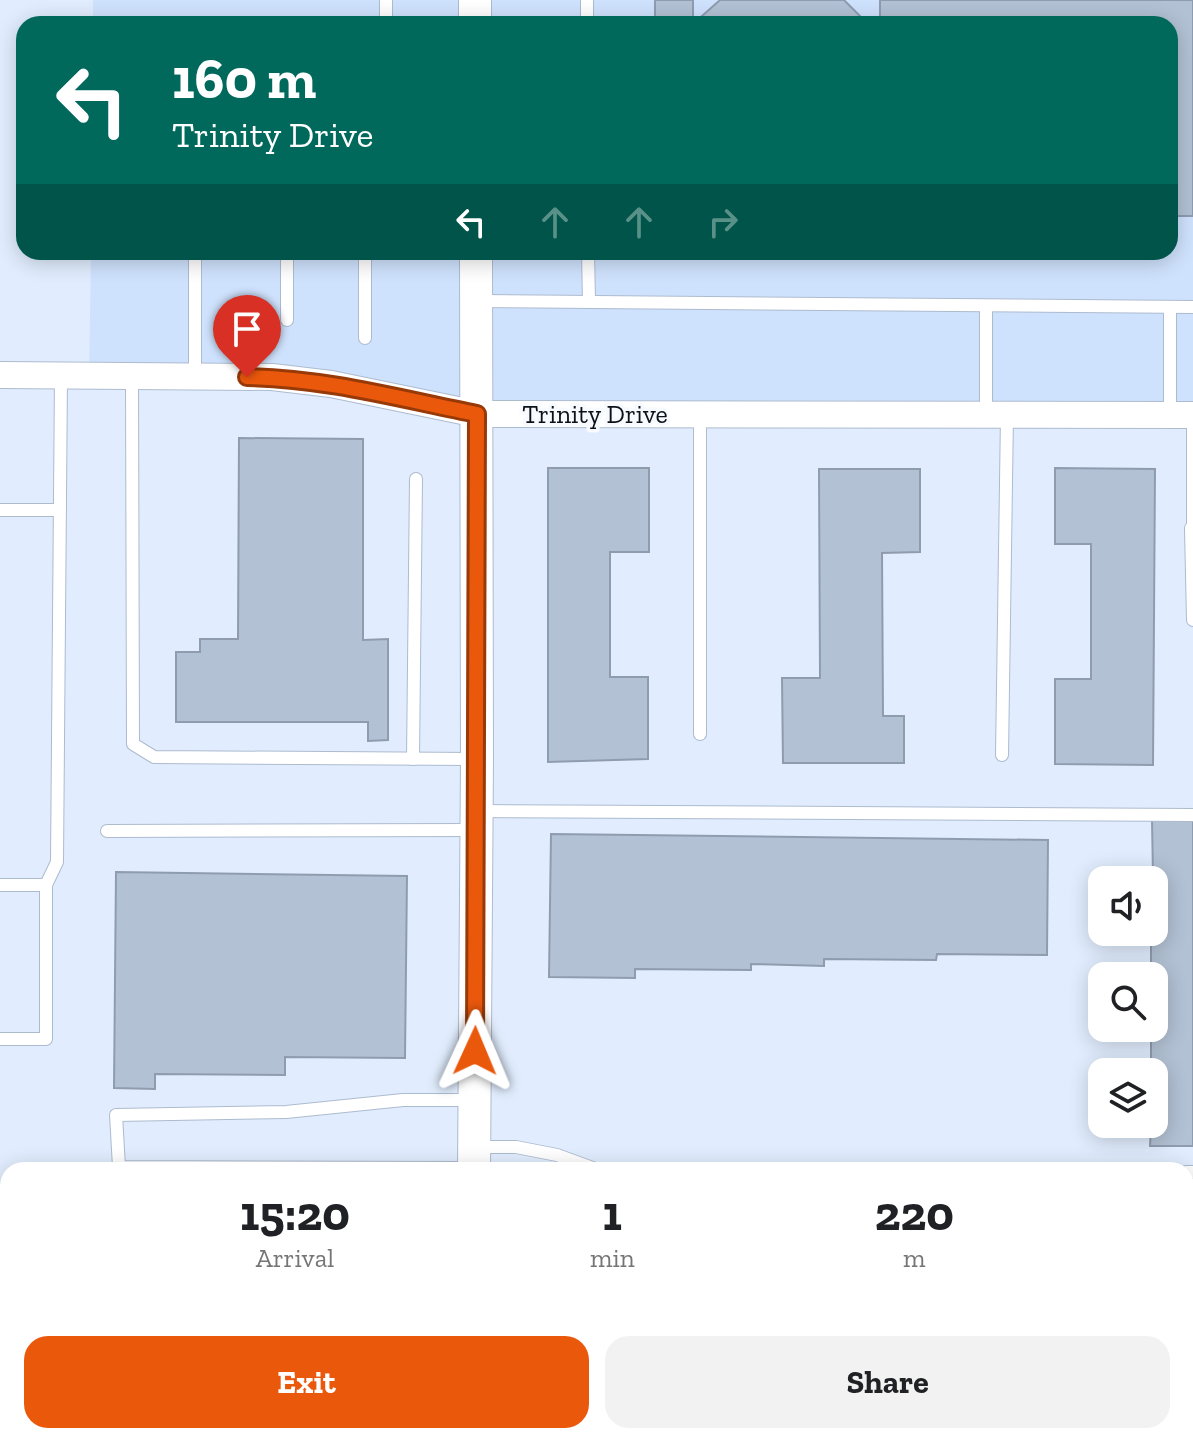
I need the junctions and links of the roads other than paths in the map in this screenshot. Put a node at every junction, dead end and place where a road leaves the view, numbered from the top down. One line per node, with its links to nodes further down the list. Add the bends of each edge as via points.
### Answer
1 (195, 260): 16 (lane)
2 (287, 260): 11 (lane)
3 (365, 260): 12 (lane)
4 (476, 260): 6 (street)
5 (588, 260): 7 (lane)
6 (476, 301): 7 (lane); 17 (street)
7 (589, 301): 8 (lane)
8 (986, 306): 10 (lane); 19 (lane)
9 (1193, 307): 10 (lane)
10 (1170, 308): 20 (lane)
11 (287, 320)
12 (365, 338)
13 (0, 375): 14 (street, Trinity Drive)
14 (61, 376): 15 (street, Trinity Drive); 23 (lane)
15 (132, 377): 16 (street, Trinity Drive); 28 (lane, via 133,744 154,757)
16 (195, 377): 17 (street, Trinity Drive, via 331,384)
17 (477, 414): 18 (street, Trinity Drive); 29 (street)
18 (700, 414): 19 (street, Trinity Drive); 26 (lane)
19 (996, 415): 20 (street, Trinity Drive); 27 (lane)
20 (1185, 417): 24 (lane)
21 (416, 479): 28 (lane)
22 (0, 510): 23 (lane)
23 (60, 510): 34 (lane, via 57,862)
24 (1192, 528): 25 (lane)
25 (1193, 620)
26 (700, 734)
27 (1002, 755)
28 (413, 759): 29 (lane)
29 (477, 759): 31 (street)
30 (1193, 815): 31 (lane)
31 (477, 821): 32 (lane); 36 (street)
32 (107, 831)
33 (0, 885): 34 (lane)
34 (46, 885): 35 (lane, via 46,1039)
35 (0, 1039)
36 (474, 1100): 37 (lane, via 403,1100 286,1112 116,1115); 38 (street)
37 (119, 1162)
38 (474, 1162): 39 (lane, via 516,1147)
39 (576, 1162)

